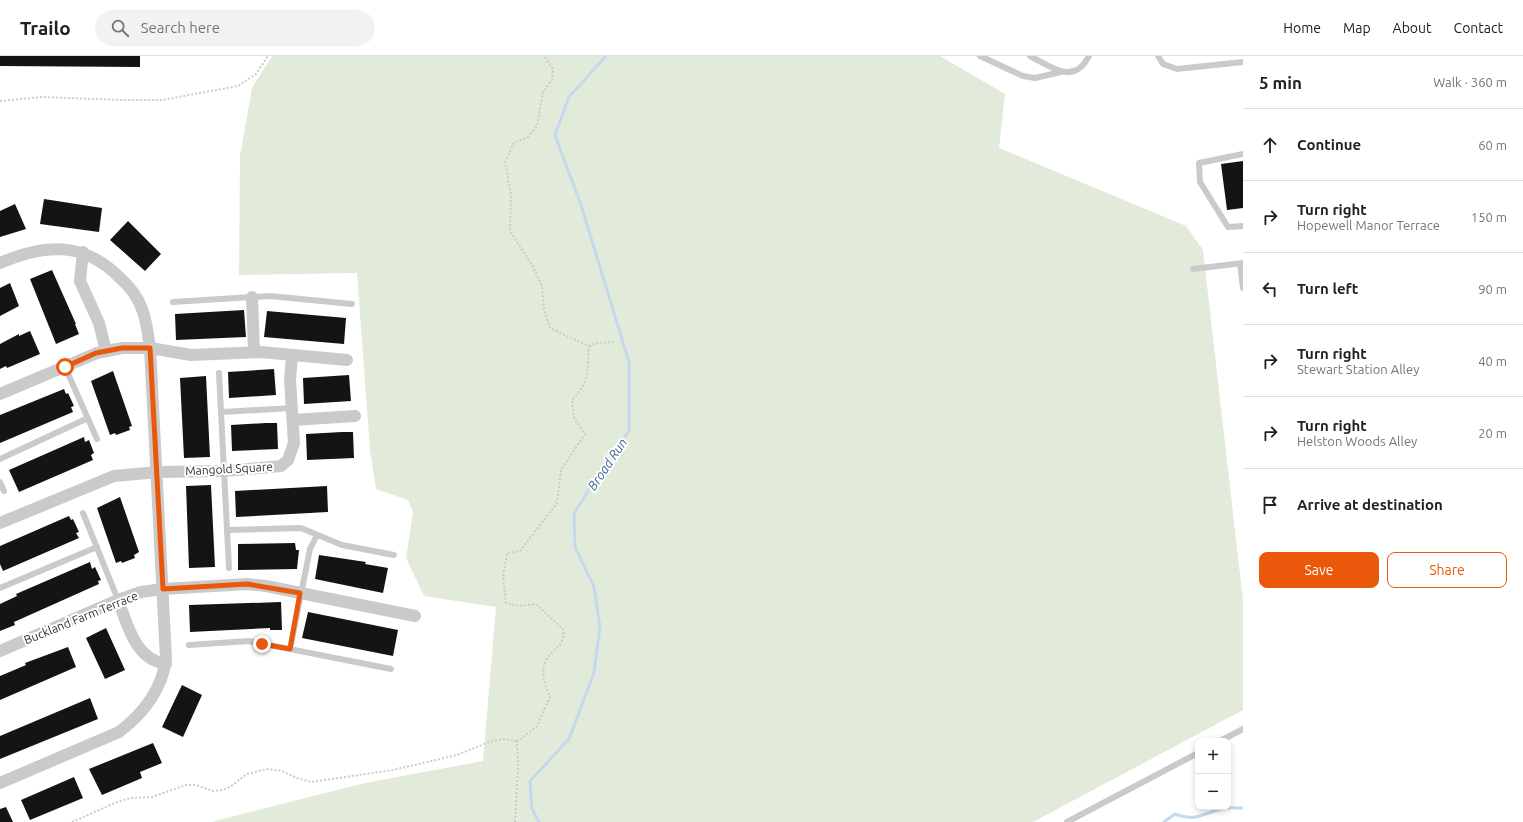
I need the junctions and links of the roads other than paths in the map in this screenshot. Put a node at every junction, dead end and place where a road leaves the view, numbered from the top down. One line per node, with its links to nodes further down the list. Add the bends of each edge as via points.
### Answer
1 (980, 56): 6 (lane, via 1023,76 1035,78)
2 (1030, 56): 6 (lane)
3 (1089, 56): 6 (lane, via 1077,70)
4 (1158, 56): 5 (lane, via 1164,64 1177,69)
5 (1243, 62)
6 (1061, 72)
7 (1243, 154): 8 (lane, via 1199,163 1200,182 1228,227)
8 (1243, 226)
9 (83, 252): 10 (street, via 53,248 22,254); 17 (street, via 108,266 127,285 142,308); 18 (street, via 80,281 99,323)
10 (0, 263)
11 (1241, 264): 12 (lane); 13 (lane)
12 (1193, 269)
13 (1243, 288)
14 (252, 297): 15 (lane); 16 (lane, via 270,296); 19 (street)
15 (173, 302)
16 (352, 304)
17 (150, 348): 18 (street); 19 (street, via 191,355); 32 (street)
18 (106, 351): 22 (street)
19 (254, 352): 20 (street)
20 (292, 355): 21 (street); 26 (street, Mangold Square)
21 (347, 360)
22 (65, 367): 24 (street); 28 (lane)
23 (219, 373): 25 (lane)
24 (0, 394)
25 (222, 412): 26 (lane); 31 (lane)
26 (292, 414): 27 (street); 31 (street, Mangold Square, via 294,443 292,453 282,466)
27 (355, 416)
28 (88, 418): 29 (lane); 30 (lane)
29 (97, 439)
30 (0, 459)
31 (225, 471): 32 (street, Mangold Square); 37 (lane)
32 (158, 472): 36 (street, Mangold Square, via 114,476); 43 (street)
33 (0, 482): 34 (lane)
34 (4, 491)
35 (83, 513): 39 (lane)
36 (0, 523)
37 (228, 530): 38 (lane, via 300,528); 41 (lane)
38 (317, 535): 40 (lane, via 342,545); 44 (lane, via 310,549)
39 (97, 547): 42 (lane); 45 (lane)
40 (394, 555)
41 (229, 568)
42 (0, 588)
43 (163, 589): 44 (street, Buckland Farm Terrace, via 247,584); 45 (street, Buckland Farm Terrace, via 141,592); 50 (street)
44 (300, 593): 46 (street, Buckland Farm Terrace); 48 (lane)
45 (118, 600): 49 (street, Buckland Farm Terrace); 50 (street, via 139,649 150,659)
46 (415, 616)
47 (189, 645): 48 (lane, via 249,640)
48 (290, 649): 51 (lane)
49 (0, 651)
50 (166, 664): 55 (street, via 149,704 119,732)
51 (391, 669)
52 (1243, 729): 53 (lane)
53 (1226, 738)
54 (1195, 755): 56 (lane)
55 (0, 783)
56 (1067, 822)

